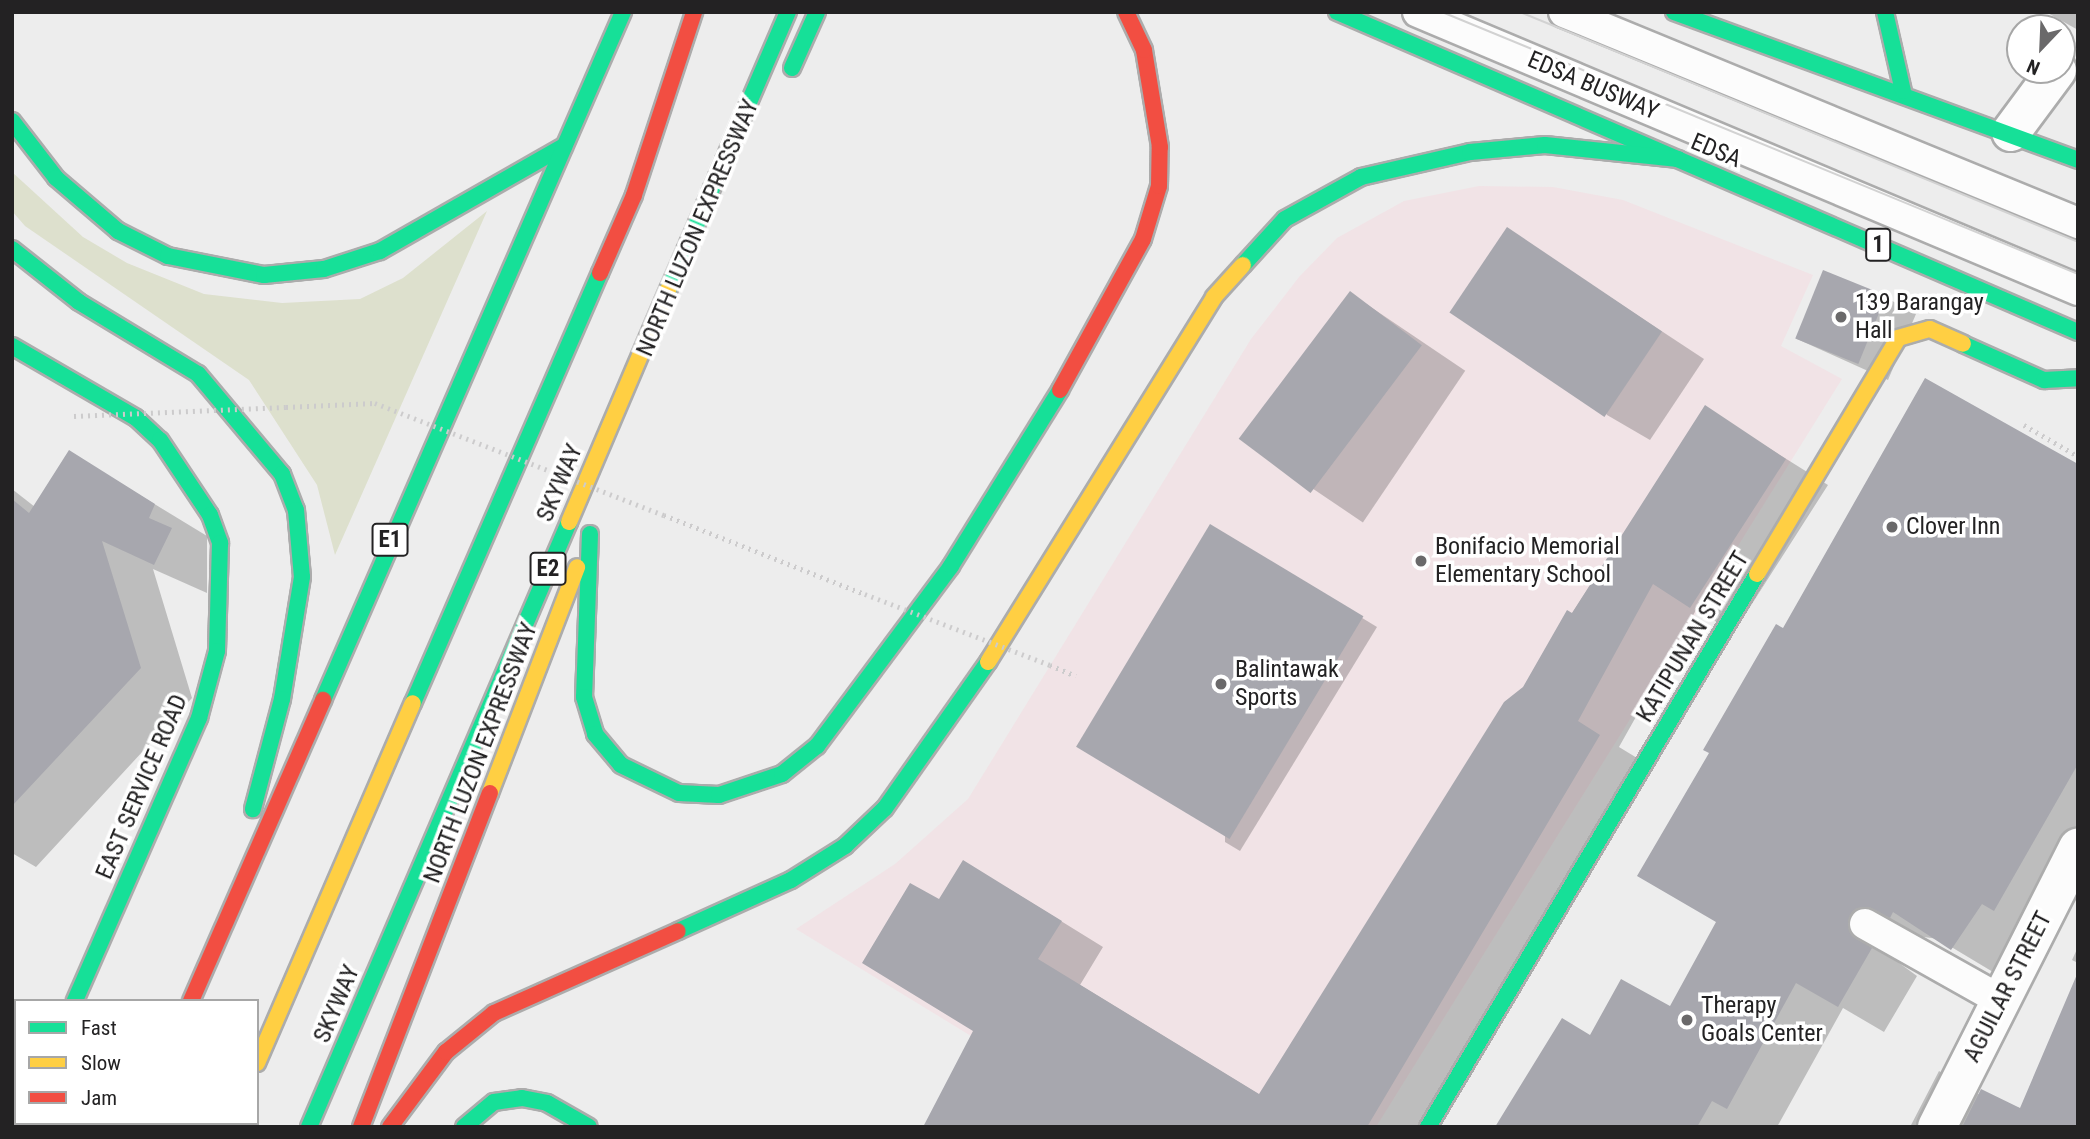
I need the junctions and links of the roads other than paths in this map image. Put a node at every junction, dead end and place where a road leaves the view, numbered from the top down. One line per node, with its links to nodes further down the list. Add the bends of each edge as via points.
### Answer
1 (623, 12): 16 (main road, E1)
2 (693, 12): 19 (main road); 32 (main road, via 634,195)
3 (788, 12): 33 (main road, SKYWAY / E2)
4 (817, 12): 12 (main road, NORTH LUZON EXPRESSWAY)
5 (1126, 12): 34 (main road, NORTH LUZON EXPRESSWAY, via 1144,50 1160,147 1159,187 1143,239 1043,421 951,566 817,746 782,774 719,795 679,793 621,765 596,734 584,697 592,528)
6 (1337, 12): 17 (main road, EDSA / 1)
7 (1418, 12): 22 (lane, EDSA BUSWAY)
8 (1564, 12): 20 (lane)
9 (1674, 12): 13 (main road)
10 (1885, 12): 13 (main road)
11 (2047, 84): 15 (street)
12 (783, 89)
13 (1903, 91): 15 (main road)
14 (12, 121): 16 (main road, via 56,178 118,231 180,259 264,275 324,269 380,251)
15 (2011, 132): 18 (main road)
16 (564, 146): 28 (main road, E1)
17 (1678, 159): 23 (main road, EDSA / 1); 35 (main road, via 1545,145 1470,152 1361,177 1285,219 1214,297 974,687 885,808 845,846 791,880 494,1013 446,1052)
18 (2078, 160)
19 (619, 178)
20 (2078, 223)
21 (12, 249): 28 (main road, via 79,302 198,374 251,431 282,474 296,510 302,577 282,699)
22 (2078, 290)
23 (2078, 332)
24 (12, 346): 29 (main road, EAST SERVICE ROAD, via 136,418 160,440 210,515 220,543 217,650 199,718)
25 (2078, 378): 38 (main road, KATIPUNAN STREET, via 2044,380 1930,329 1912,328 1898,338)
26 (2078, 848): 31 (street, AGUILAR STREET)
27 (1865, 924): 31 (lane)
28 (220, 936): 30 (main road, E1)
29 (76, 999)
30 (192, 999)
31 (2002, 1001): 39 (street, AGUILAR STREET)
32 (259, 1058)
33 (309, 1127)
34 (361, 1127)
35 (390, 1127)
36 (464, 1127): 37 (main road, via 494,1102 522,1098 547,1102)
37 (589, 1127)
38 (1428, 1127)
39 (1937, 1127)

